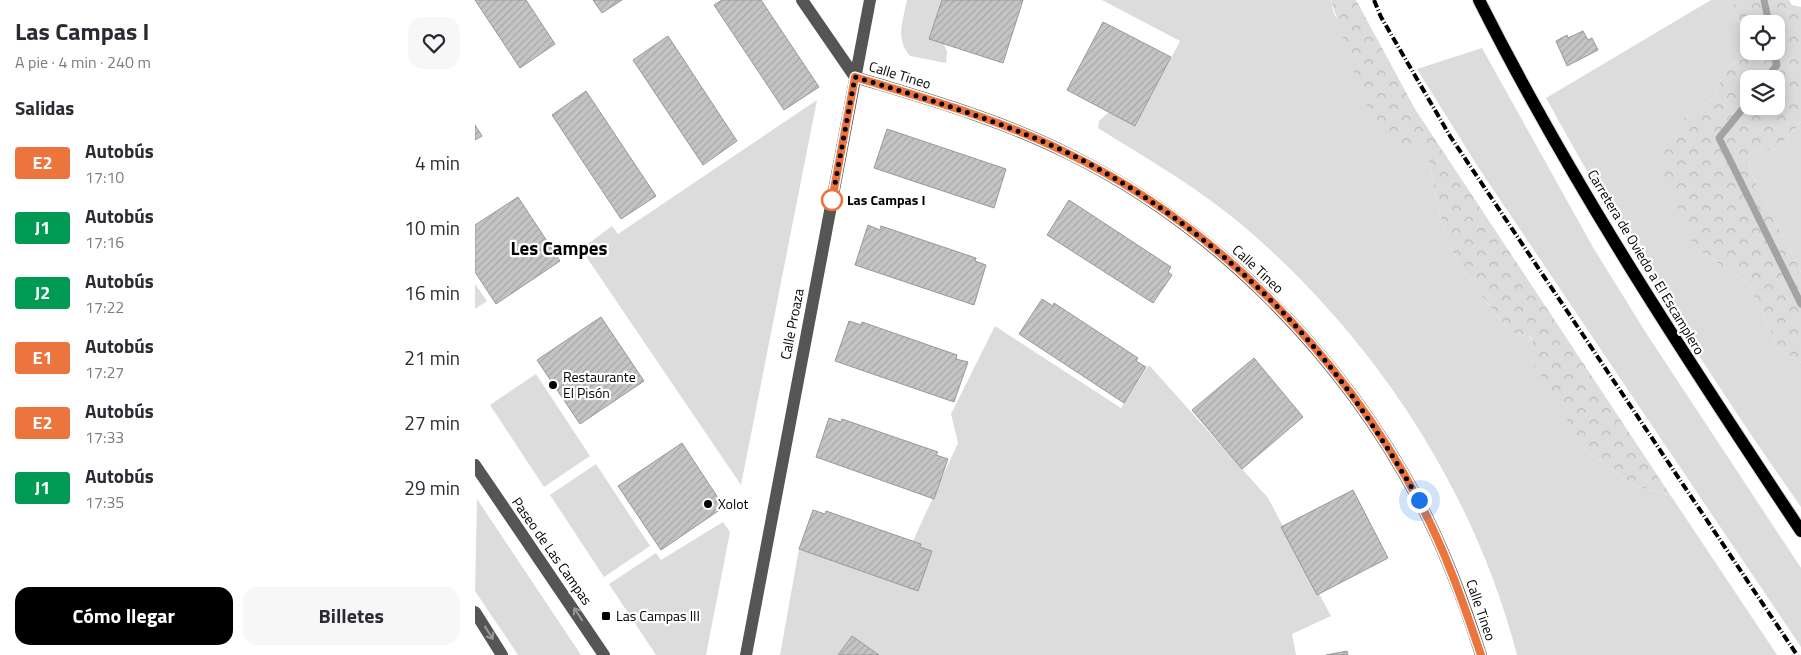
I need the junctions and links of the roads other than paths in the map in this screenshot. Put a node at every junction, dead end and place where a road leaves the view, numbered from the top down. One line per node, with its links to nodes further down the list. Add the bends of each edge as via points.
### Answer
1 (802, 0): 4 (street)
2 (870, 0): 4 (street, Calle Proaza)
3 (1479, 0): 6 (main road, Carretera de Oviedo a El Escamplero, via 1612,240)
4 (855, 77): 10 (street, Calle Proaza); 11 (street, Calle Tineo, via 995,121 1067,153 1150,201 1262,292 1319,353 1370,421 1419,500 1457,585)
5 (475, 465): 9 (street, Paseo de Las Campas, one-way to 5)
6 (1801, 531)
7 (475, 612): 8 (street, one-way to 8)
8 (502, 655)
9 (604, 655)
10 (746, 655)
11 (1481, 655)

